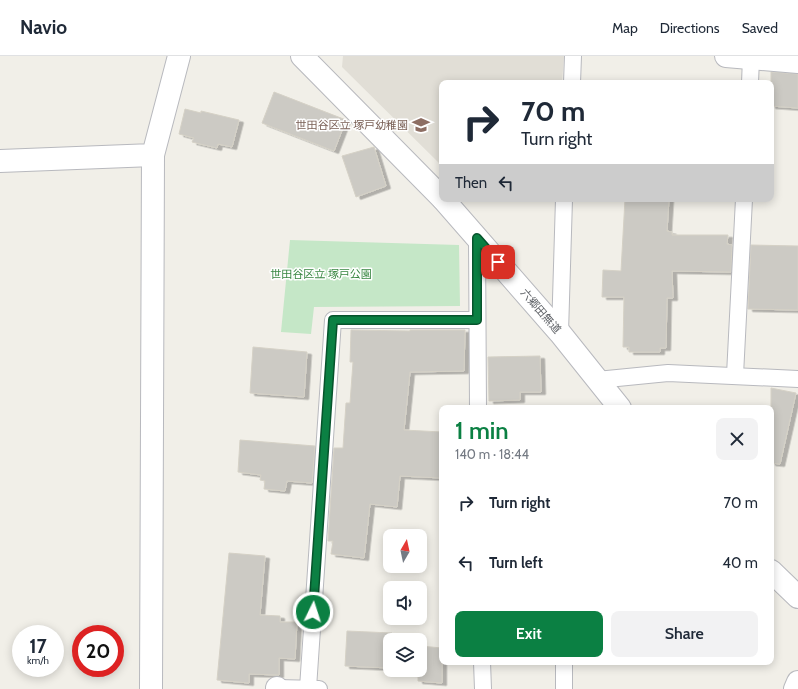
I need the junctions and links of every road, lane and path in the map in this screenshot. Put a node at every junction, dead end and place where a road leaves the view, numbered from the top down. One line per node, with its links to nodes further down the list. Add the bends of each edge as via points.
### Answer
1 (179, 56): 9 (street)
2 (302, 56): 11 (street, 六郷田無道)
3 (573, 56): 7 (lane)
4 (726, 56): 5 (street)
5 (751, 58): 6 (street); 8 (lane)
6 (798, 62)
7 (572, 80)
8 (750, 80)
9 (154, 155): 10 (street); 29 (street)
10 (0, 161)
11 (439, 196)
12 (445, 202): 15 (street, 六郷田無道)
13 (564, 202): 17 (lane)
14 (744, 202): 18 (lane)
15 (477, 238): 16 (lane); 17 (street, 六郷田無道)
16 (477, 320): 21 (lane); 30 (lane, via 333,320)
17 (560, 333): 20 (street, 六郷田無道)
18 (735, 375): 19 (lane); 20 (lane, via 668,373)
19 (798, 379)
20 (596, 380): 22 (street, 六郷田無道)
21 (478, 405)
22 (617, 405)
23 (774, 574): 24 (street)
24 (798, 597)
25 (482, 665): 31 (lane)
26 (564, 665): 32 (lane)
27 (798, 682): 33 (street)
28 (277, 688): 30 (lane)
29 (151, 689)
30 (314, 689)
31 (483, 689)
32 (564, 689)
33 (795, 689)

